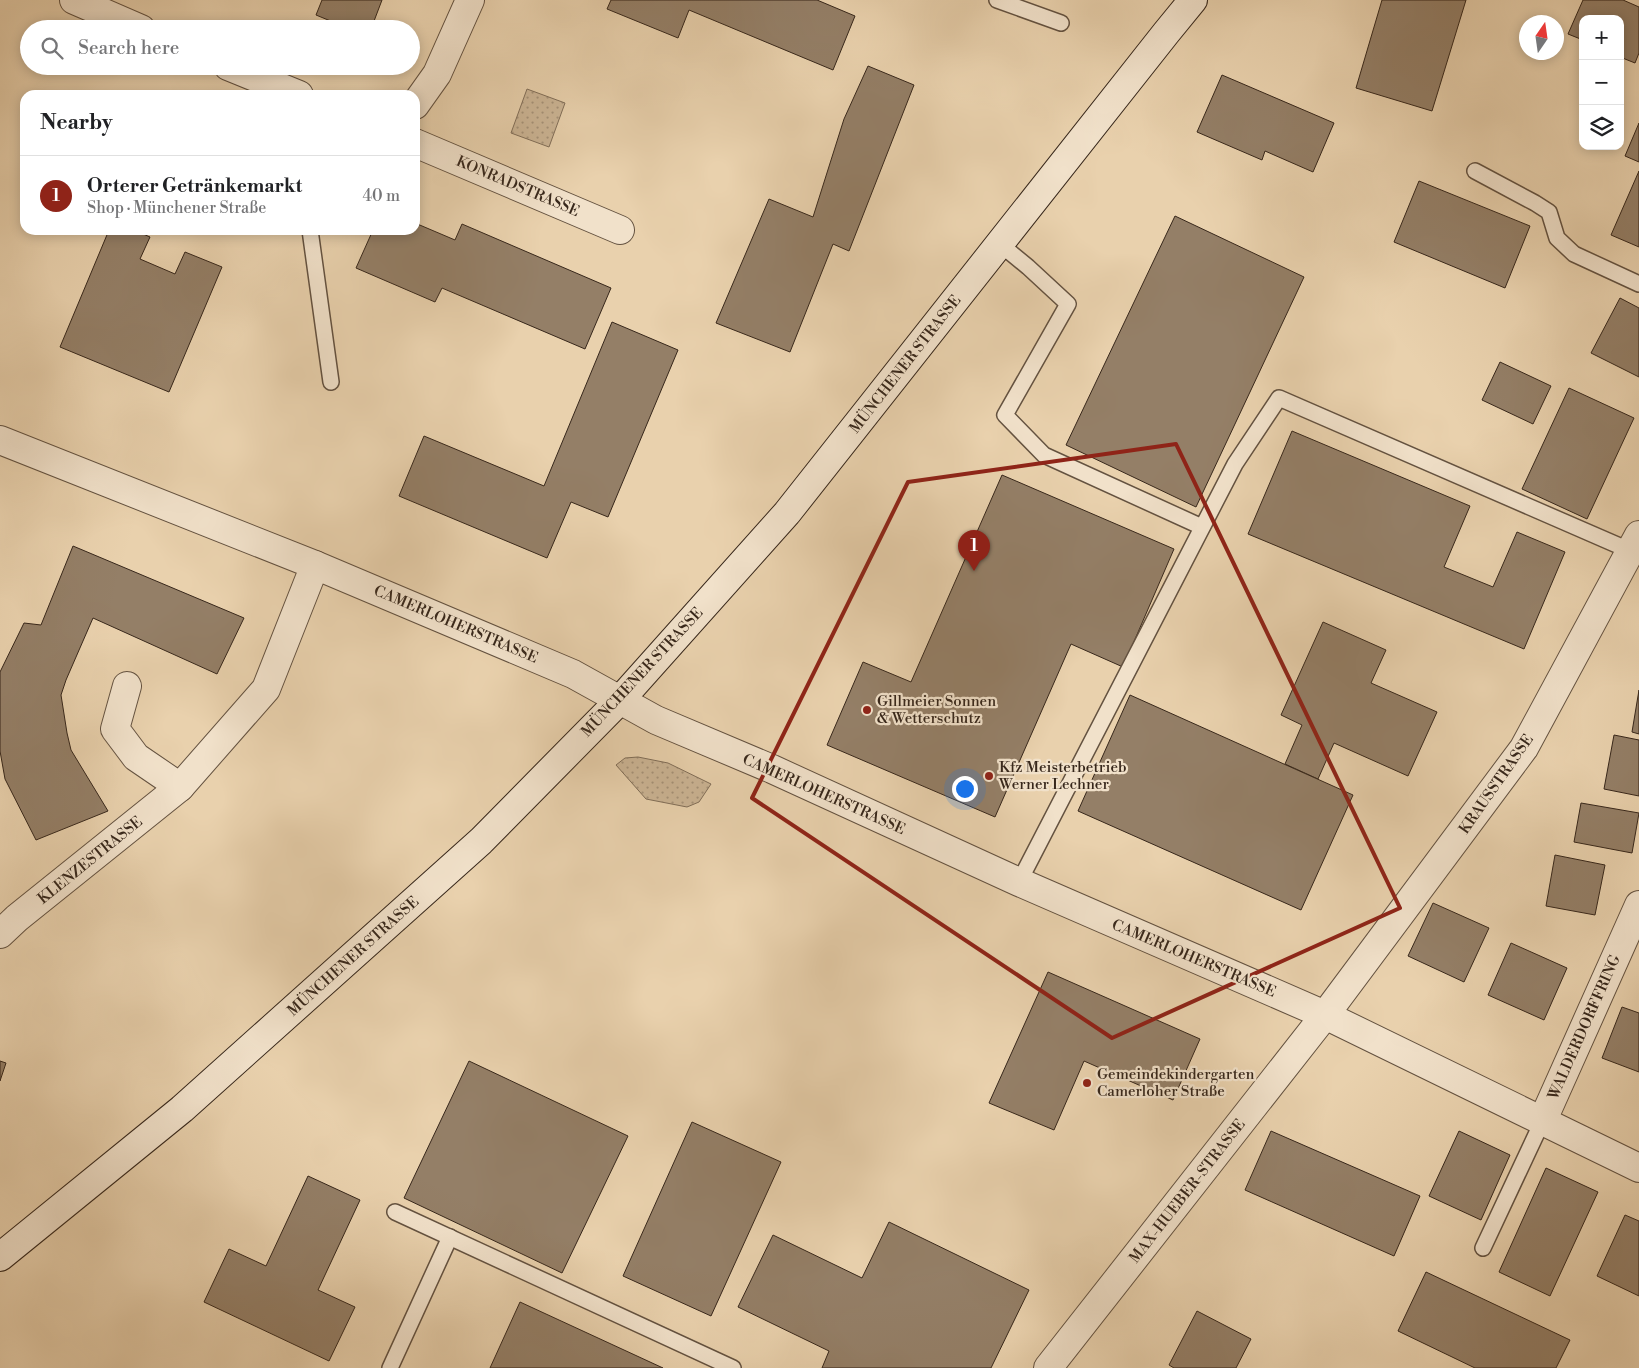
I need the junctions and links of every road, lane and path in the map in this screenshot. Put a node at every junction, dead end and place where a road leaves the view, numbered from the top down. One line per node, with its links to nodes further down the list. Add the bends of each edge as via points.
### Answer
1 (74, 0): 5 (street)
2 (470, 0): 9 (street, via 437,74)
3 (997, 0): 6 (lane)
4 (1193, 0): 14 (street, MÜNCHENER STRASSE)
5 (120, 20)
6 (1062, 23)
7 (249, 75): 8 (street)
8 (285, 90)
9 (420, 97)
10 (420, 145): 12 (street, KONRADSTRASSE)
11 (1476, 171): 15 (lane, via 1550,212 1557,238 1574,254)
12 (620, 230)
13 (311, 235): 16 (lane)
14 (1000, 244): 18 (lane, via 1068,304 1004,415 1044,455); 22 (street, MÜNCHENER STRASSE, via 788,513)
15 (1639, 284)
16 (331, 382)
17 (0, 440): 20 (street, CAMERLOHERSTRASSE)
18 (1202, 527): 19 (lane, via 1235,464 1279,398); 24 (lane)
19 (1635, 543): 27 (street, KRAUSSTRASSE, via 1524,748)
20 (315, 565): 22 (street, CAMERLOHERSTRASSE, via 573,674); 23 (street, KLENZESTRASSE, via 266,689)
21 (126, 686): 23 (street, via 115,729 136,757)
22 (620, 700): 24 (street, CAMERLOHERSTRASSE, via 656,720); 33 (street, MÜNCHENER STRASSE, via 481,841 416,900 182,1110)
23 (180, 787): 26 (street, KLENZESTRASSE)
24 (1020, 882): 27 (street, CAMERLOHERSTRASSE)
25 (1639, 905): 28 (street, WALDERDORFFRING)
26 (0, 934)
27 (1325, 1015): 28 (street, CAMERLOHERSTRASSE); 36 (street, MAX-HUEBER-STRASSE)
28 (1542, 1122): 29 (street, CAMERLOHERSTRASSE); 32 (lane)
29 (1639, 1168)
30 (395, 1212): 31 (lane)
31 (450, 1238): 34 (lane); 35 (lane)
32 (1483, 1248)
33 (0, 1257)
34 (390, 1368)
35 (733, 1368)
36 (1048, 1368)

